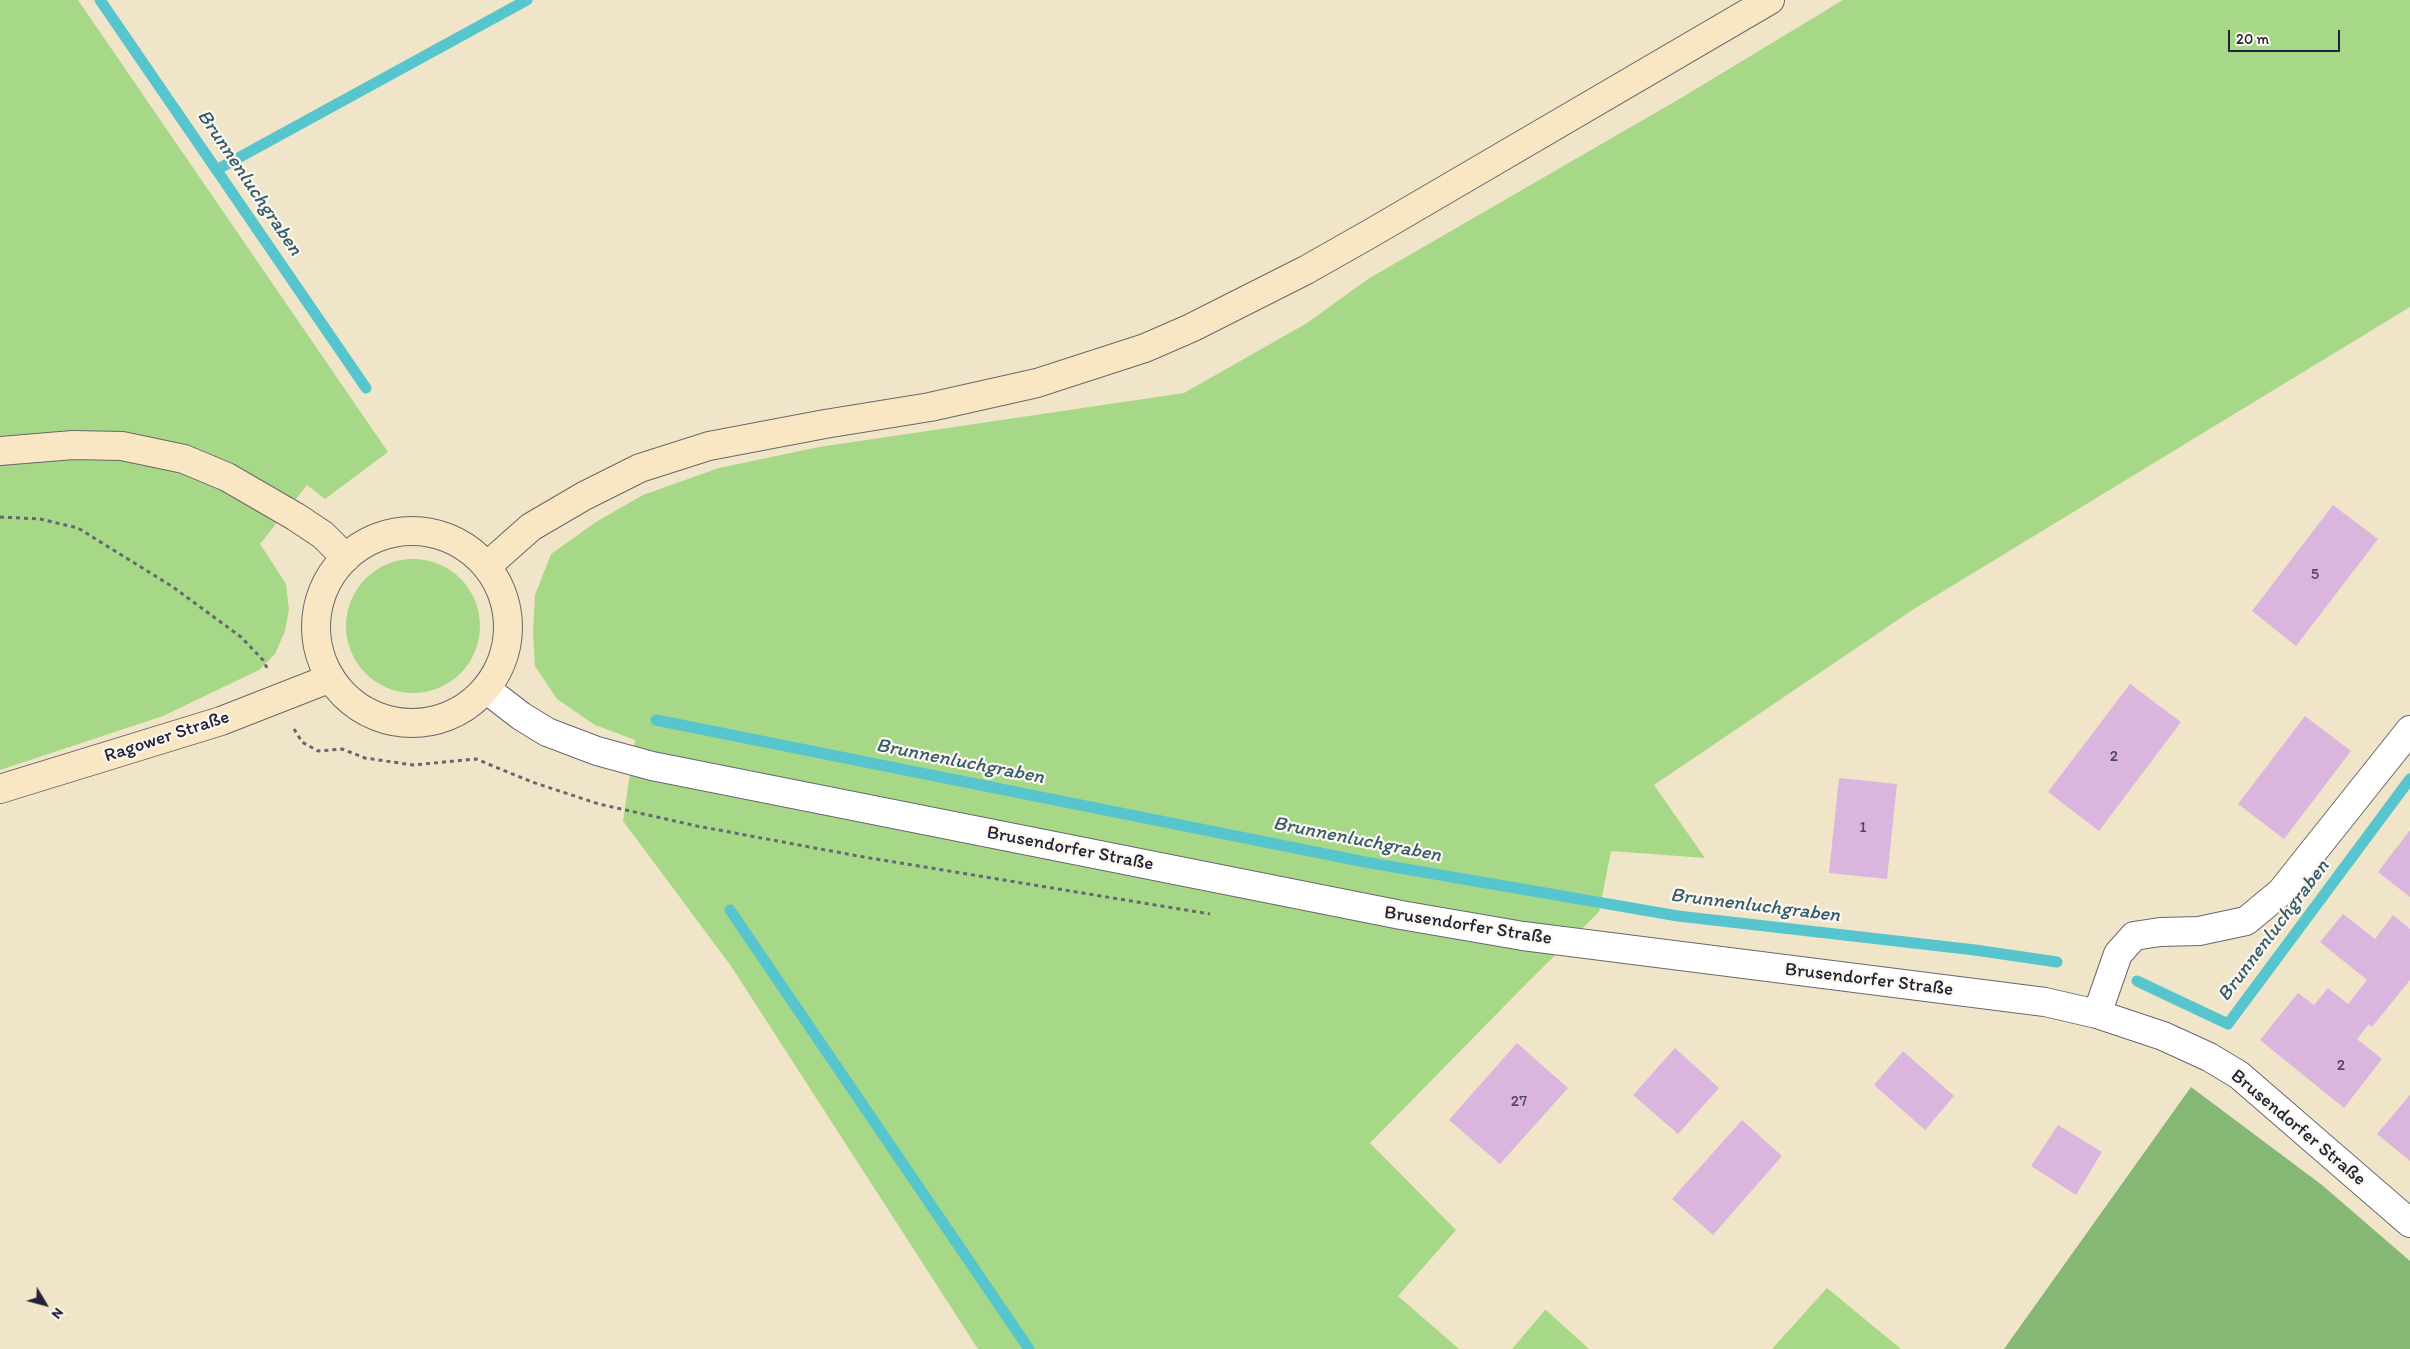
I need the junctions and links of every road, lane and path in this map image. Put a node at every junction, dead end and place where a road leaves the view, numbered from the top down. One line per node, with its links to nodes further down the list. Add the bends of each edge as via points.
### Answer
1 (1770, 0): 5 (main road, via 1306,270 1191,328 1145,348 1037,383 930,408 708,446 640,468 531,527)
2 (0, 451): 4 (main road, via 73,445 122,446 184,459 227,477 296,517 323,535)
3 (0, 517): 8 (path, via 40,519 78,528 118,551 241,637 262,660)
4 (346, 558): 5 (main road, via 380,537 418,531 438,534 456,542 473,552); 6 (main road, via 332,574 322,594 317,615 321,658)
5 (486, 566): 7 (main road, via 505,599 508,637 504,656)
6 (331, 678): 7 (main road, via 358,707 376,716 402,722 435,721 454,714); 8 (main road, Ragower Straße)
7 (486, 689): 12 (street, Brusendorfer Straße, via 547,732 652,766 1401,916 1495,932 2045,1002)
8 (281, 696): 10 (main road, Ragower Straße, via 221,721); 11 (path, via 302,742 318,751 342,749 366,758 413,765 476,759 599,804 697,826 858,856)
9 (2410, 730): 12 (street, via 2281,892 2246,921 2199,931 2134,936 2118,954)
10 (0, 789)
11 (1219, 915)
12 (2097, 1014): 13 (street, Brusendorfer Straße, via 2163,1036 2239,1075)
13 (2410, 1223)

